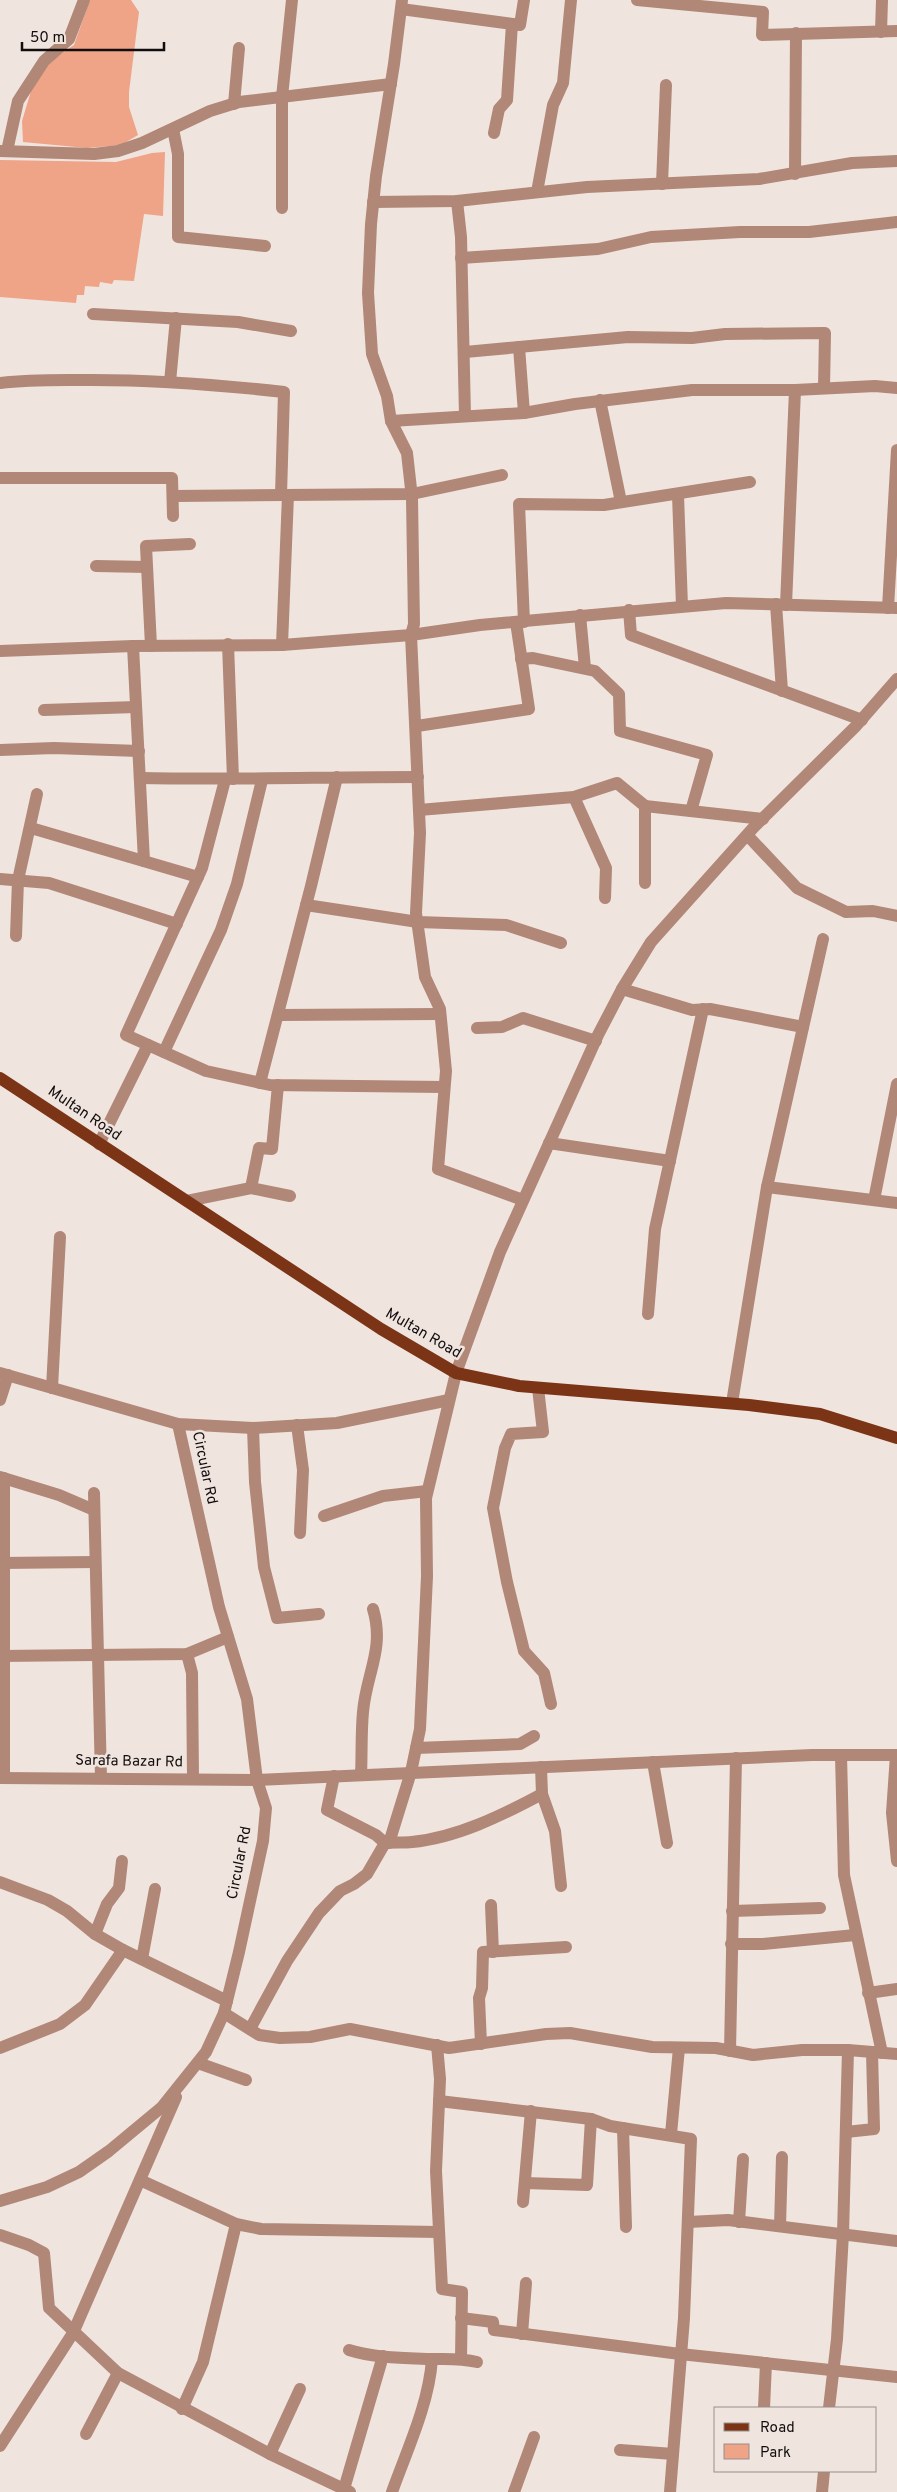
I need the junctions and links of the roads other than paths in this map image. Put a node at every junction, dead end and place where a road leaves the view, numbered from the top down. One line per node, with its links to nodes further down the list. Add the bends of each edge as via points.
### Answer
1 (84, 0): 19 (street, via 69,39 44,60 18,101)
2 (292, 0): 15 (street)
3 (524, 0): 8 (street, via 520,25)
4 (571, 0): 23 (street, via 563,83 553,105)
5 (637, 0): 11 (street, via 763,12 762,36)
6 (882, 0): 10 (street)
7 (401, 4): 8 (street); 13 (street)
8 (512, 24): 18 (street, via 507,100 499,109)
9 (897, 31): 10 (street)
10 (881, 32): 11 (street)
11 (796, 33): 21 (street)
12 (239, 48): 16 (street)
13 (391, 84): 15 (street); 25 (street)
14 (666, 85): 22 (street)
15 (282, 97): 16 (street); 26 (street)
16 (234, 104): 17 (street, via 210,111)
17 (173, 129): 19 (street, via 142,143 102,153); 28 (street, via 178,154 178,237)
18 (494, 132)
19 (4, 151)
20 (897, 161): 21 (street, via 852,163)
21 (795, 174): 22 (street, via 759,180)
22 (662, 184): 23 (street)
23 (537, 192): 24 (street)
24 (457, 201): 25 (street); 29 (street)
25 (373, 202): 43 (street, via 368,293 372,354 387,396)
26 (282, 208)
27 (897, 222): 29 (street, via 809,232 651,237 598,249)
28 (265, 246)
29 (461, 258): 34 (street)
30 (93, 314): 31 (street)
31 (176, 318): 32 (street, via 238,322); 35 (street)
32 (290, 331)
33 (519, 347): 34 (street); 37 (street, via 628,337 824,333); 41 (street)
34 (465, 352): 42 (street)
35 (170, 382): 36 (street, via 28,380); 49 (street, via 284,392)
36 (0, 384)
37 (824, 388): 38 (street); 39 (street)
38 (897, 388)
39 (795, 390): 40 (street, via 692,390); 57 (street)
40 (600, 400): 41 (street); 52 (street)
41 (524, 412): 42 (street)
42 (465, 416): 43 (street)
43 (391, 421): 48 (street, via 407,453)
44 (897, 450): 59 (street)
45 (502, 475): 48 (street)
46 (0, 478): 51 (street, via 172,478)
47 (750, 482): 50 (street)
48 (412, 494): 49 (street); 63 (street, via 414,624)
49 (284, 495): 51 (street); 65 (street)
50 (678, 495): 52 (street); 58 (street)
51 (172, 496): 53 (street)
52 (621, 502): 62 (street, via 519,504)
53 (173, 516)
54 (190, 544): 56 (street, via 146,546)
55 (96, 566): 56 (street)
56 (147, 567): 67 (street)
57 (781, 605): 58 (street, via 726,603); 59 (street); 72 (street)
58 (682, 606): 60 (street)
59 (892, 608)
60 (629, 610): 61 (street); 72 (street, via 631,634)
61 (580, 615): 62 (street); 70 (street)
62 (520, 622): 63 (street); 69 (street)
63 (411, 634): 65 (street); 76 (street)
64 (228, 644): 65 (street); 67 (street); 82 (street)
65 (282, 645)
66 (133, 646): 67 (street); 68 (street); 73 (street)
67 (151, 646)
68 (0, 651)
69 (521, 659): 70 (street, via 533,658); 76 (street, via 529,709)
70 (585, 668): 88 (street, via 595,671 618,694 620,731 706,755)
71 (897, 678): 75 (street)
72 (782, 691): 75 (street)
73 (136, 707): 74 (street); 78 (street)
74 (44, 710)
75 (862, 720): 89 (street)
76 (417, 726): 80 (street)
77 (0, 750): 78 (street)
78 (139, 751): 81 (street)
79 (337, 777): 80 (street); 83 (street); 98 (street)
80 (418, 777): 87 (street)
81 (140, 778): 82 (street); 92 (street)
82 (229, 779): 83 (street); 93 (street)
83 (262, 780): 113 (street, via 237,884 221,930)
84 (37, 794): 90 (street)
85 (574, 797): 86 (street, via 617,783); 87 (street); 97 (street, via 606,868)
86 (645, 806): 88 (street); 96 (street)
87 (419, 810): 100 (street)
88 (691, 812): 89 (street)
89 (763, 819): 91 (street)
90 (31, 828): 92 (street); 95 (street)
91 (748, 836): 99 (street, via 797,888 846,912 872,911); 105 (street, via 651,942)
92 (144, 861): 93 (street)
93 (198, 877): 101 (street)
94 (0, 879): 95 (street)
95 (18, 880): 101 (street, via 50,883); 102 (street)
96 (645, 884)
97 (605, 898)
98 (306, 905): 100 (street); 108 (street)
99 (897, 916)
100 (418, 922): 104 (street, via 506,925); 107 (street, via 425,977)
101 (177, 924): 112 (street, via 126,1035)
102 (16, 936)
103 (823, 939): 109 (street)
104 (561, 943)
105 (622, 989): 106 (street, via 692,1010); 111 (street)
106 (703, 1009): 109 (street); 121 (street)
107 (440, 1014): 108 (street); 118 (street, via 446,1071)
108 (278, 1015): 115 (street)
109 (803, 1027): 122 (street)
110 (477, 1028): 111 (street, via 502,1027 522,1018)
111 (596, 1041): 119 (street)
112 (148, 1045): 113 (street); 120 (street)
113 (164, 1052): 115 (street, via 206,1071)
114 (0, 1078): 120 (main road, Multan Road)
115 (260, 1083): 117 (street)
116 (897, 1084): 126 (street)
117 (278, 1085): 118 (street); 123 (street, via 272,1149 258,1148)
118 (443, 1087): 125 (street, via 438,1169)
119 (549, 1143): 121 (street); 125 (street)
120 (99, 1144): 127 (main road, Multan Road)
121 (670, 1161): 130 (street, via 655,1229)
122 (768, 1187): 126 (street); 137 (street)
123 (251, 1188): 124 (street); 127 (street)
124 (290, 1196)
125 (523, 1200): 131 (street, via 500,1252)
126 (874, 1200): 128 (street)
127 (187, 1201): 131 (main road, Multan Road, via 381,1329)
128 (897, 1203)
129 (60, 1237): 133 (street)
130 (648, 1314)
131 (456, 1373): 134 (main road, Multan Road); 136 (street)
132 (4, 1374): 133 (street, Circular Rd); 135 (street)
133 (52, 1388): 138 (street, Circular Rd)
134 (538, 1388): 137 (main road, Multan Road); 156 (street, via 543,1432 512,1434 505,1448 493,1508 524,1651 544,1673)
135 (0, 1400)
136 (449, 1400): 139 (street, Circular Rd, via 337,1423); 143 (street)
137 (732, 1403): 141 (main road, Multan Road, via 820,1414)
138 (178, 1424): 140 (street, Circular Rd); 152 (street, Circular Rd)
139 (297, 1425): 140 (street, Circular Rd); 147 (street, via 303,1470)
140 (253, 1428): 151 (street, via 264,1566 277,1618)
141 (897, 1438)
142 (2, 1478): 145 (street, via 59,1495); 149 (street)
143 (427, 1491): 146 (street, via 383,1496); 158 (street, via 427,1576 420,1729)
144 (94, 1493): 145 (street)
145 (94, 1510): 148 (street)
146 (324, 1516)
147 (300, 1533)
148 (95, 1562): 149 (street); 153 (street)
149 (1, 1563): 155 (street)
150 (373, 1609): 165 (street, via 378,1627 377,1650 362,1712)
151 (319, 1614)
152 (228, 1637): 154 (street); 170 (street, Circular Rd, via 247,1699)
153 (97, 1654): 154 (street); 155 (street); 168 (street)
154 (187, 1654): 169 (street, via 192,1673)
155 (2, 1656): 167 (street)
156 (551, 1704)
157 (534, 1736): 158 (street, via 520,1744)
158 (416, 1748): 164 (street)
159 (841, 1755): 160 (street, Sarafa Bazar Rd); 161 (street, Sarafa Bazar Rd); 183 (street, via 844,1875)
160 (896, 1755): 174 (street, via 892,1813)
161 (736, 1758): 162 (street, Sarafa Bazar Rd); 181 (street)
162 (653, 1762): 163 (street, Sarafa Bazar Rd); 173 (street)
163 (541, 1767): 164 (street, Sarafa Bazar Rd); 171 (street)
164 (411, 1772): 165 (street, Sarafa Bazar Rd); 172 (street)
165 (361, 1775): 166 (street, Sarafa Bazar Rd)
166 (334, 1776): 170 (street, Sarafa Bazar Rd); 172 (street, via 327,1810)
167 (2, 1778): 168 (street, Sarafa Bazar Rd)
168 (101, 1778): 169 (street, Sarafa Bazar Rd)
169 (193, 1779): 170 (street, Sarafa Bazar Rd)
170 (257, 1780): 191 (street, Circular Rd, via 266,1808 263,1841)
171 (542, 1794): 172 (street, via 499,1817 450,1833 412,1842); 177 (street, via 555,1831)
172 (387, 1843): 192 (street, via 367,1874 340,1891 319,1914 287,1961)
173 (666, 1843)
174 (897, 1861)
175 (122, 1862): 182 (street, via 119,1888 107,1904)
176 (0, 1882): 182 (street, via 48,1900)
177 (561, 1886)
178 (155, 1889): 188 (street)
179 (491, 1905): 187 (street)
180 (820, 1908): 181 (street)
181 (732, 1911): 184 (street)
182 (95, 1934): 186 (street)
183 (855, 1935): 184 (street); 190 (street)
184 (731, 1944): 198 (street)
185 (566, 1947): 187 (street)
186 (123, 1950): 188 (street); 195 (street, via 85,2005 60,2024)
187 (493, 1952): 193 (street, via 482,1952)
188 (142, 1959): 191 (street)
189 (897, 1989): 190 (street)
190 (868, 1993): 199 (street)
191 (226, 2007): 192 (street); 201 (street, Circular Rd, via 206,2052)
192 (250, 2029): 194 (street, via 259,2035 280,2038 310,2038 350,2029)
193 (481, 2044): 194 (street, via 449,2048); 196 (street, via 570,2033 652,2047)
194 (437, 2045): 204 (street)
195 (0, 2048)
196 (679, 2048): 198 (street); 209 (street)
197 (848, 2050): 198 (street, via 753,2055); 199 (street); 208 (street)
198 (730, 2051)
199 (877, 2053): 200 (street); 208 (street, via 874,2130)
200 (897, 2054)
201 (198, 2062): 202 (street); 203 (street, Circular Rd)
202 (246, 2080)
203 (182, 2084): 212 (street); 214 (street, Circular Rd, via 143,2124 79,2172 47,2188)
204 (439, 2101): 205 (street); 221 (street)
205 (531, 2111): 206 (street); 213 (street)
206 (591, 2119): 207 (street); 213 (street, via 587,2185)
207 (623, 2128): 209 (street); 220 (street)
208 (846, 2132): 222 (street)
209 (671, 2134): 216 (street, via 691,2139)
210 (782, 2157): 219 (street)
211 (743, 2159): 217 (street)
212 (140, 2180): 218 (street); 227 (street)
213 (525, 2183): 215 (street)
214 (0, 2201)
215 (523, 2202)
216 (688, 2222): 217 (street); 230 (street)
217 (739, 2222): 219 (street)
218 (236, 2224): 221 (street, via 261,2229); 242 (street, via 203,2362)
219 (780, 2226): 222 (street)
220 (626, 2227)
221 (438, 2232): 226 (street, via 442,2289 462,2292)
222 (843, 2234): 224 (street); 236 (street, via 837,2339)
223 (0, 2235): 227 (street, via 44,2254 49,2308)
224 (897, 2241)
225 (526, 2283): 228 (street)
226 (461, 2318): 228 (street, via 493,2322 494,2330); 232 (street)
227 (73, 2333): 237 (street); 245 (street)
228 (522, 2334): 230 (street)
229 (349, 2350): 231 (street, via 362,2355)
230 (680, 2354): 235 (street); 248 (street)
231 (383, 2356): 233 (street); 250 (street)
232 (461, 2358): 233 (street); 234 (street)
233 (432, 2359): 251 (street, via 418,2419)
234 (477, 2362)
235 (766, 2362): 236 (street); 240 (street)
236 (832, 2369): 238 (street); 241 (street)
237 (118, 2373): 242 (street); 243 (street)
238 (897, 2377)
239 (300, 2389): 247 (street)
240 (764, 2407)
241 (828, 2407)
242 (182, 2408): 247 (street)
243 (86, 2434)
244 (534, 2437): 252 (street)
245 (0, 2446)
246 (620, 2450): 248 (street)
247 (270, 2454): 250 (street)
248 (673, 2454): 253 (street)
249 (824, 2472): 254 (street)
250 (347, 2491)
251 (392, 2492)
252 (514, 2492)
253 (670, 2492)
254 (822, 2492)

